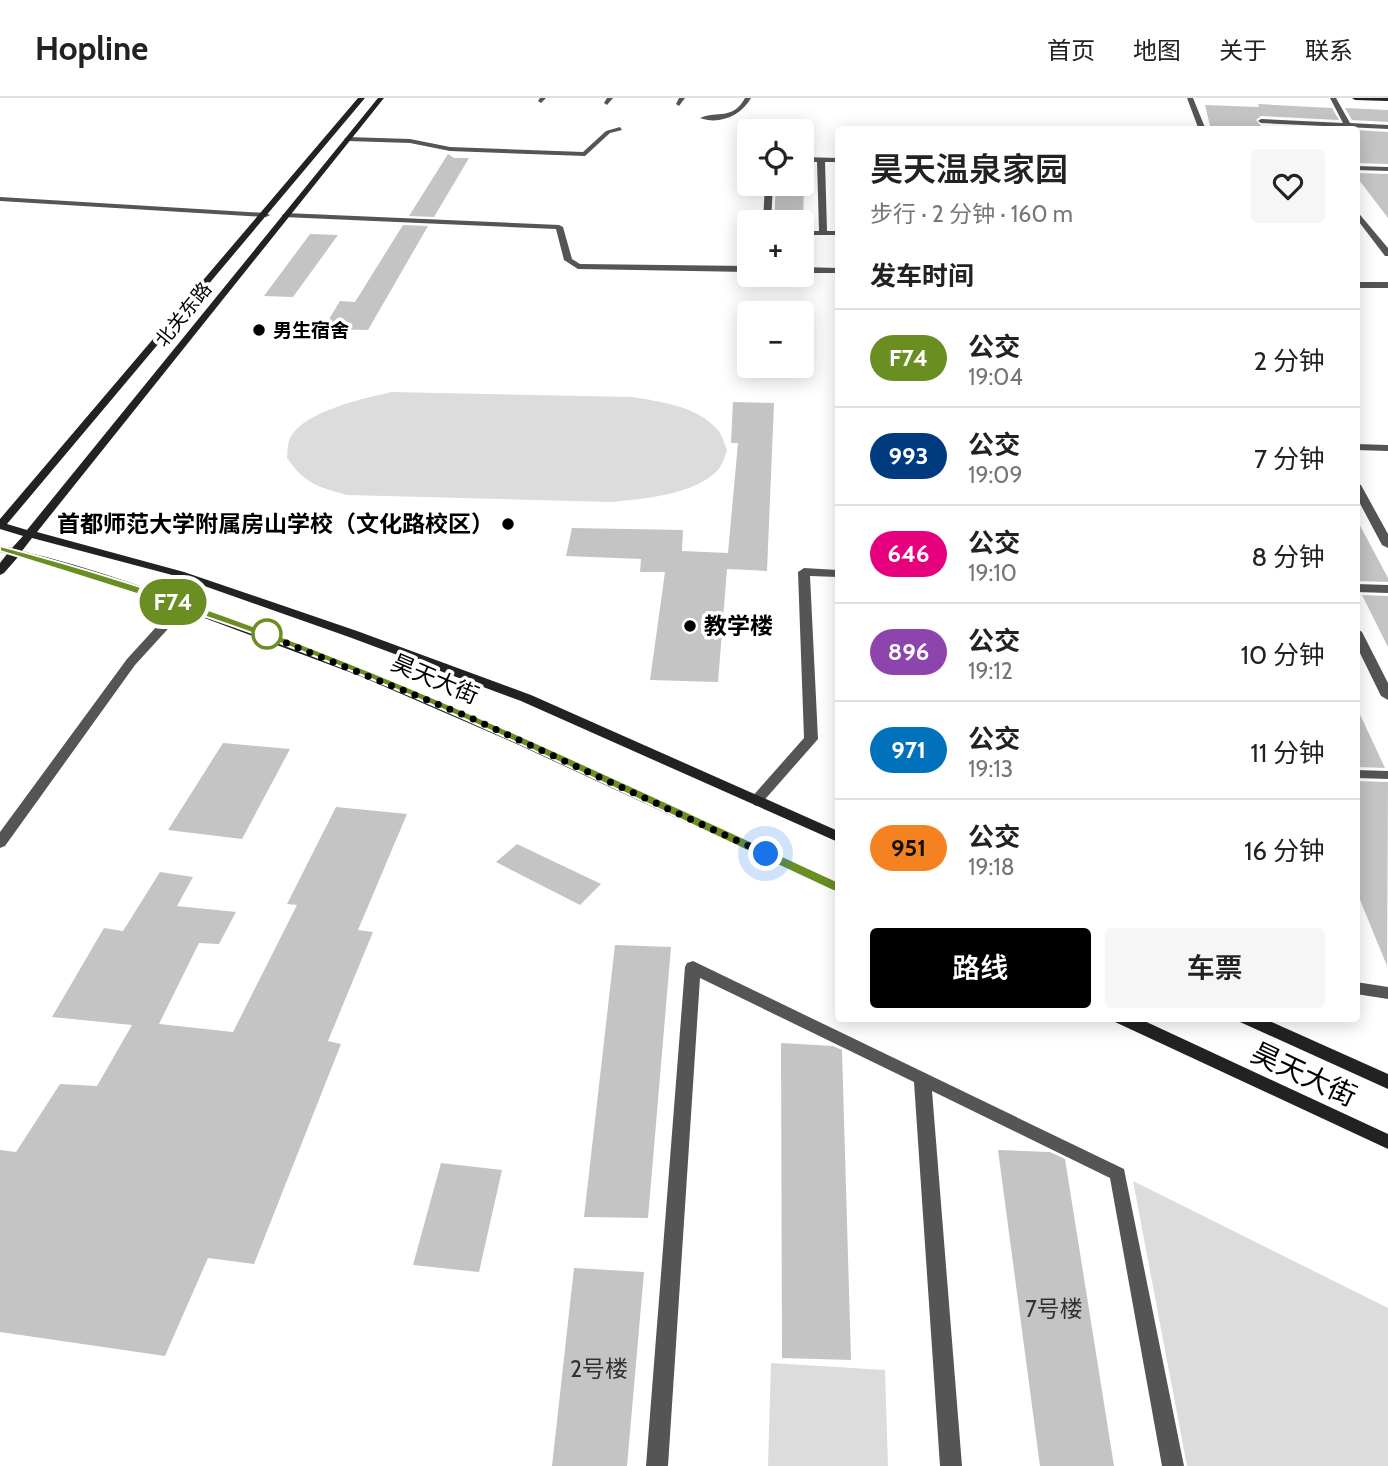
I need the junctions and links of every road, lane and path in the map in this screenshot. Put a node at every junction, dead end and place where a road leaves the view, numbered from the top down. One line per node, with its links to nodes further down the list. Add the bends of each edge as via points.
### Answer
1 (362, 98): 21 (main road, 北关东路)
2 (381, 98): 14 (main road, 北关东路)
3 (748, 98): 8 (street, via 737,114)
4 (1189, 98): 11 (street)
5 (1333, 98): 10 (street)
6 (1355, 98): 7 (main road)
7 (1388, 99)
8 (703, 118)
9 (1261, 121): 10 (street)
10 (1348, 125): 12 (street)
11 (1201, 126)
12 (1388, 127)
13 (620, 128): 14 (street, via 608,132 585,154 450,149 410,141)
14 (348, 139): 22 (main road, 北关东路)
15 (814, 159): 16 (street)
16 (821, 159): 17 (street); 25 (street)
17 (835, 160)
18 (1360, 169): 19 (street)
19 (1388, 169)
20 (0, 199): 21 (street)
21 (266, 215): 36 (main road, 北关东路)
22 (286, 215): 28 (street, via 559,227 568,260 578,266); 37 (main road, 北关东路)
23 (1360, 217): 27 (street)
24 (814, 233): 25 (street)
25 (823, 233): 26 (street)
26 (835, 233)
27 (1388, 254)
28 (737, 269)
29 (814, 270): 30 (street)
30 (835, 271)
31 (1360, 285): 32 (street)
32 (1388, 285)
33 (1360, 447): 34 (street)
34 (1388, 448)
35 (1360, 492): 38 (street)
36 (0, 526): 37 (main road, 昊天大街)
37 (29, 532): 39 (main road, 北关东路); 49 (main road, 昊天大街, via 180,575 526,698)
38 (1388, 545)
39 (7, 550): 40 (main road, 北关东路); 44 (main road, 昊天大街)
40 (0, 571)
41 (835, 573): 49 (street, via 804,572 811,739)
42 (1360, 588): 43 (street)
43 (1388, 589)
44 (183, 605): 51 (street, via 131,662); 52 (main road, 昊天大街, via 284,640 469,717)
45 (1360, 640): 46 (street)
46 (1388, 696)
47 (1360, 774): 48 (street)
48 (1388, 775)
49 (756, 801): 50 (main road, 昊天大街)
50 (835, 836)
51 (0, 843)
52 (835, 887)
53 (1360, 989): 54 (street)
54 (1388, 993)
55 (1130, 1022): 59 (main road, 昊天大街)
56 (1255, 1022): 58 (main road, 昊天大街)
57 (922, 1079): 60 (street, via 692,967); 61 (street); 62 (street, via 1118,1174)
58 (1388, 1082)
59 (1388, 1142)
60 (657, 1466)
61 (951, 1466)
62 (1173, 1466)

